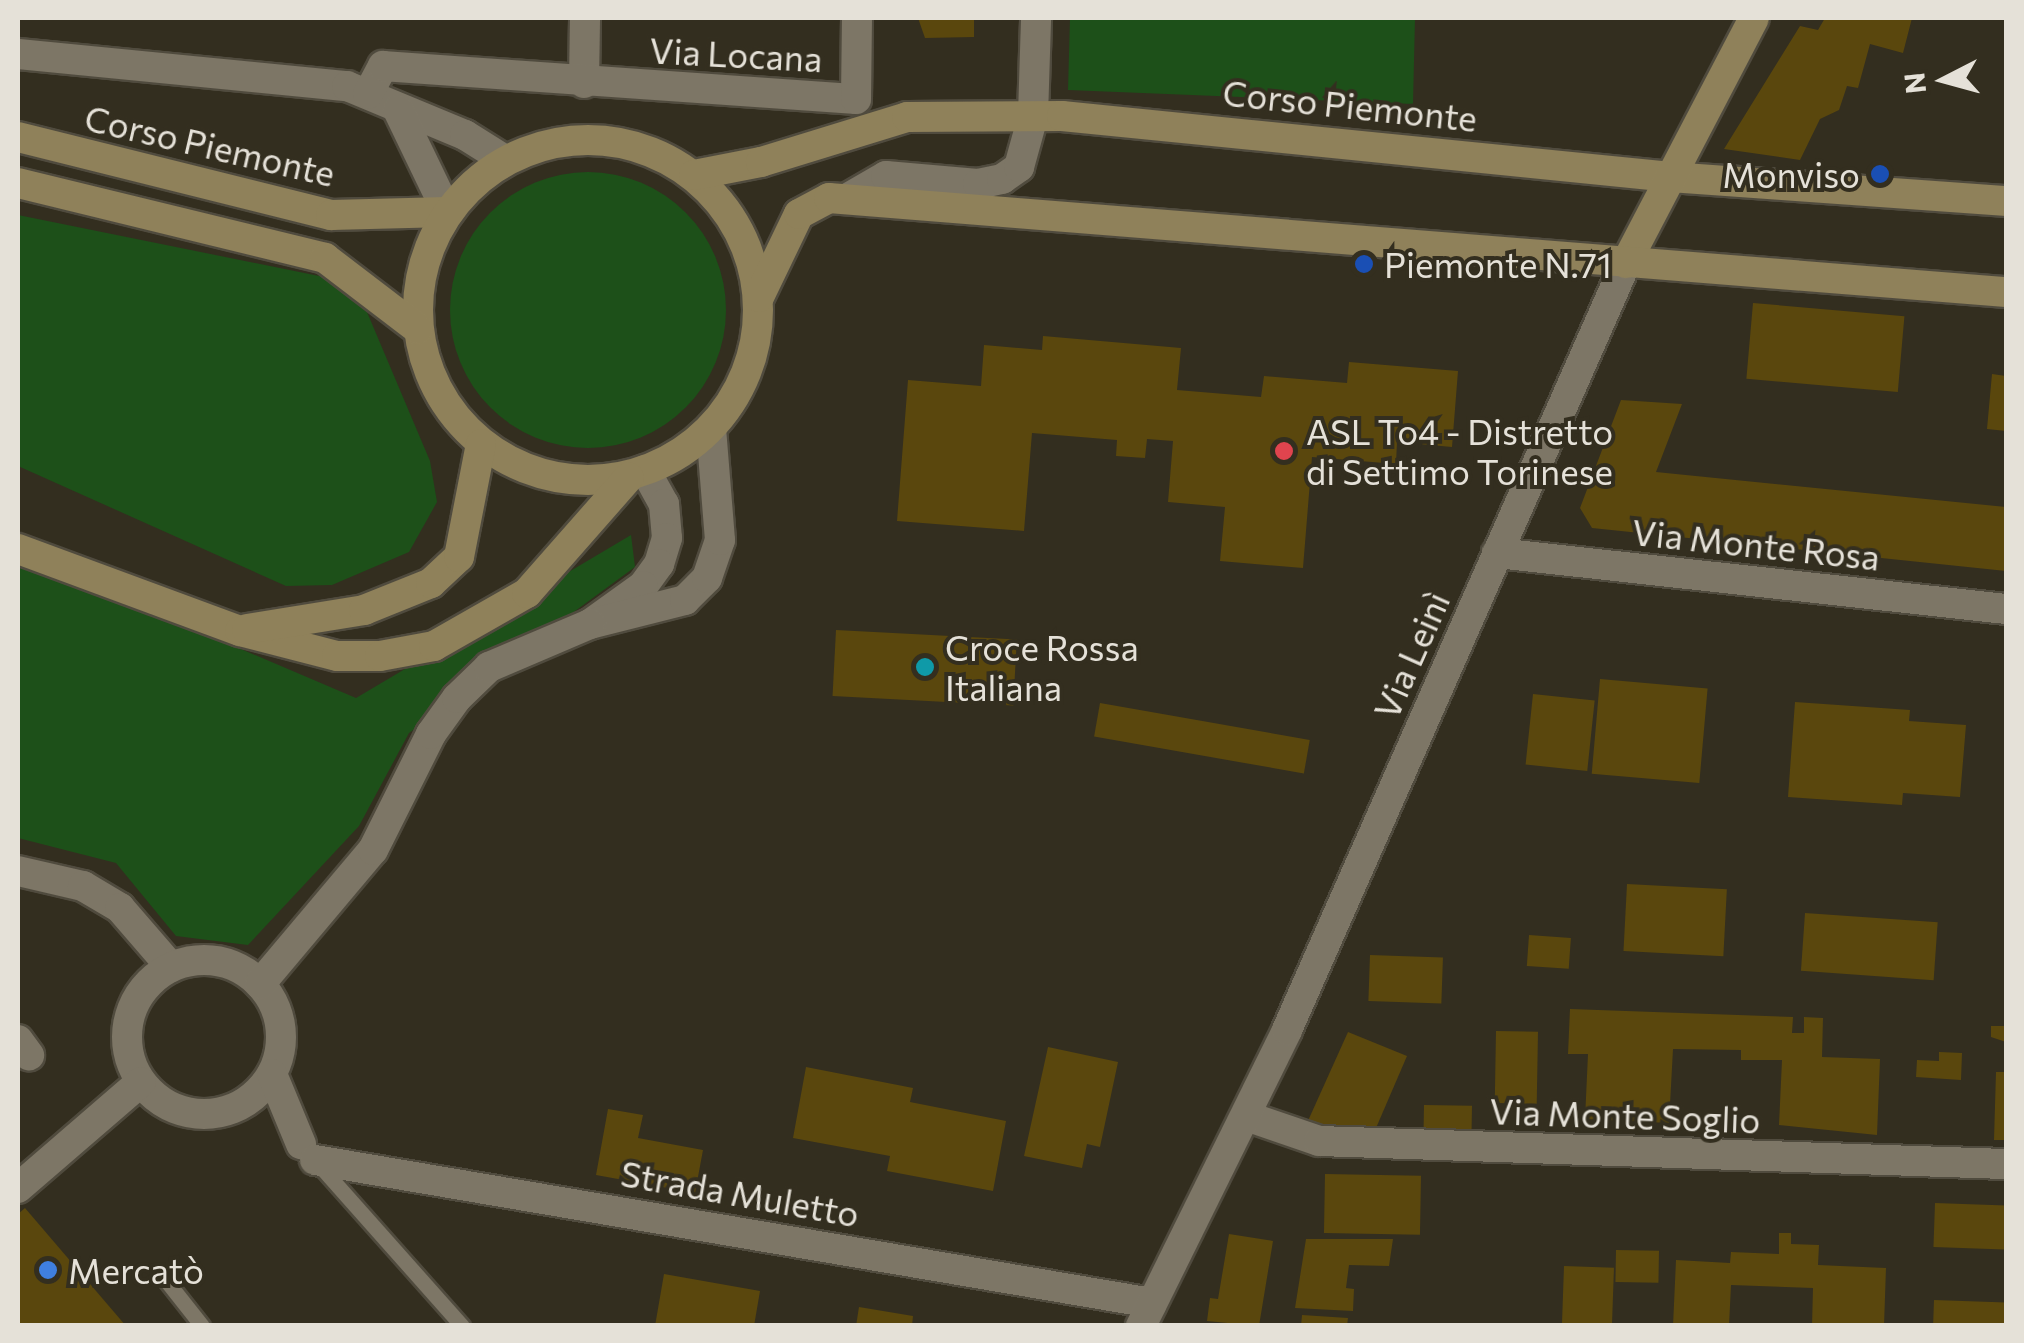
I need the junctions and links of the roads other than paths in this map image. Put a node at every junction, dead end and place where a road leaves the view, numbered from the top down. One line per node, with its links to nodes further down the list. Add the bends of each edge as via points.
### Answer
1 (585, 18): 6 (street)
2 (857, 18): 6 (street, Via Locana, via 856,98)
3 (1036, 18): 9 (street)
4 (1754, 18): 13 (main road, Via Leinì)
5 (18, 54): 7 (street, via 316,81)
6 (584, 83): 7 (street, Via Locana, via 383,66)
7 (368, 94): 8 (street)
8 (398, 110): 11 (street, via 465,135); 17 (street)
9 (1034, 116): 12 (main road, Corso Piemonte, via 907,117); 13 (main road, Corso Piemonte, via 1414,147); 15 (street, via 1019,167 1002,180 886,176)
10 (18, 137): 17 (main road, Corso Piemonte, via 331,216)
11 (505, 160): 12 (main road, via 552,142 602,139 650,150); 17 (main road)
12 (694, 176): 20 (main road, via 726,210 748,251)
13 (1671, 177): 16 (main road, Corso Piemonte); 18 (main road, Via Leinì)
14 (18, 183): 21 (main road, via 325,258)
15 (848, 198): 18 (main road); 20 (main road, via 812,203 798,214)
16 (2006, 201)
17 (447, 212): 21 (main road, via 422,275)
18 (1626, 264): 19 (main road); 26 (street, Via Leinì)
19 (2006, 292)
20 (758, 297): 22 (main road, via 744,375)
21 (418, 329): 23 (main road, via 428,372 450,412)
22 (711, 429): 24 (main road, via 674,459); 28 (street, via 720,540 708,578 685,600)
23 (481, 444): 24 (main road, via 526,470 577,482); 29 (main road, via 459,557 431,583 364,610)
24 (637, 473): 28 (street, via 664,504 668,538 642,586); 29 (main road, via 527,593 434,646 337,656)
25 (18, 549): 29 (main road)
26 (1498, 553): 27 (street, Via Monte Rosa); 36 (street, Via Leinì)
27 (2006, 609)
28 (590, 624): 32 (street, via 489,667 457,698 430,734 373,850)
29 (240, 631)
30 (18, 871): 31 (street, via 83,886 120,908)
31 (171, 967): 32 (street, via 218,961); 34 (street, via 138,996 129,1017 130,1062)
32 (260, 984): 33 (street, via 280,1027)
33 (272, 1074): 35 (street); 37 (street)
34 (141, 1082): 35 (street, via 178,1110 201,1115); 39 (street)
35 (245, 1103): 37 (street)
36 (1246, 1116): 38 (street, Via Monte Soglio, via 1319,1141); 41 (street, Via Leinì)
37 (308, 1152): 41 (street, Strada Muletto); 43 (lane)
38 (2006, 1164)
39 (18, 1188)
40 (161, 1274): 42 (lane)
41 (1147, 1314)
42 (202, 1326)
43 (462, 1326)

